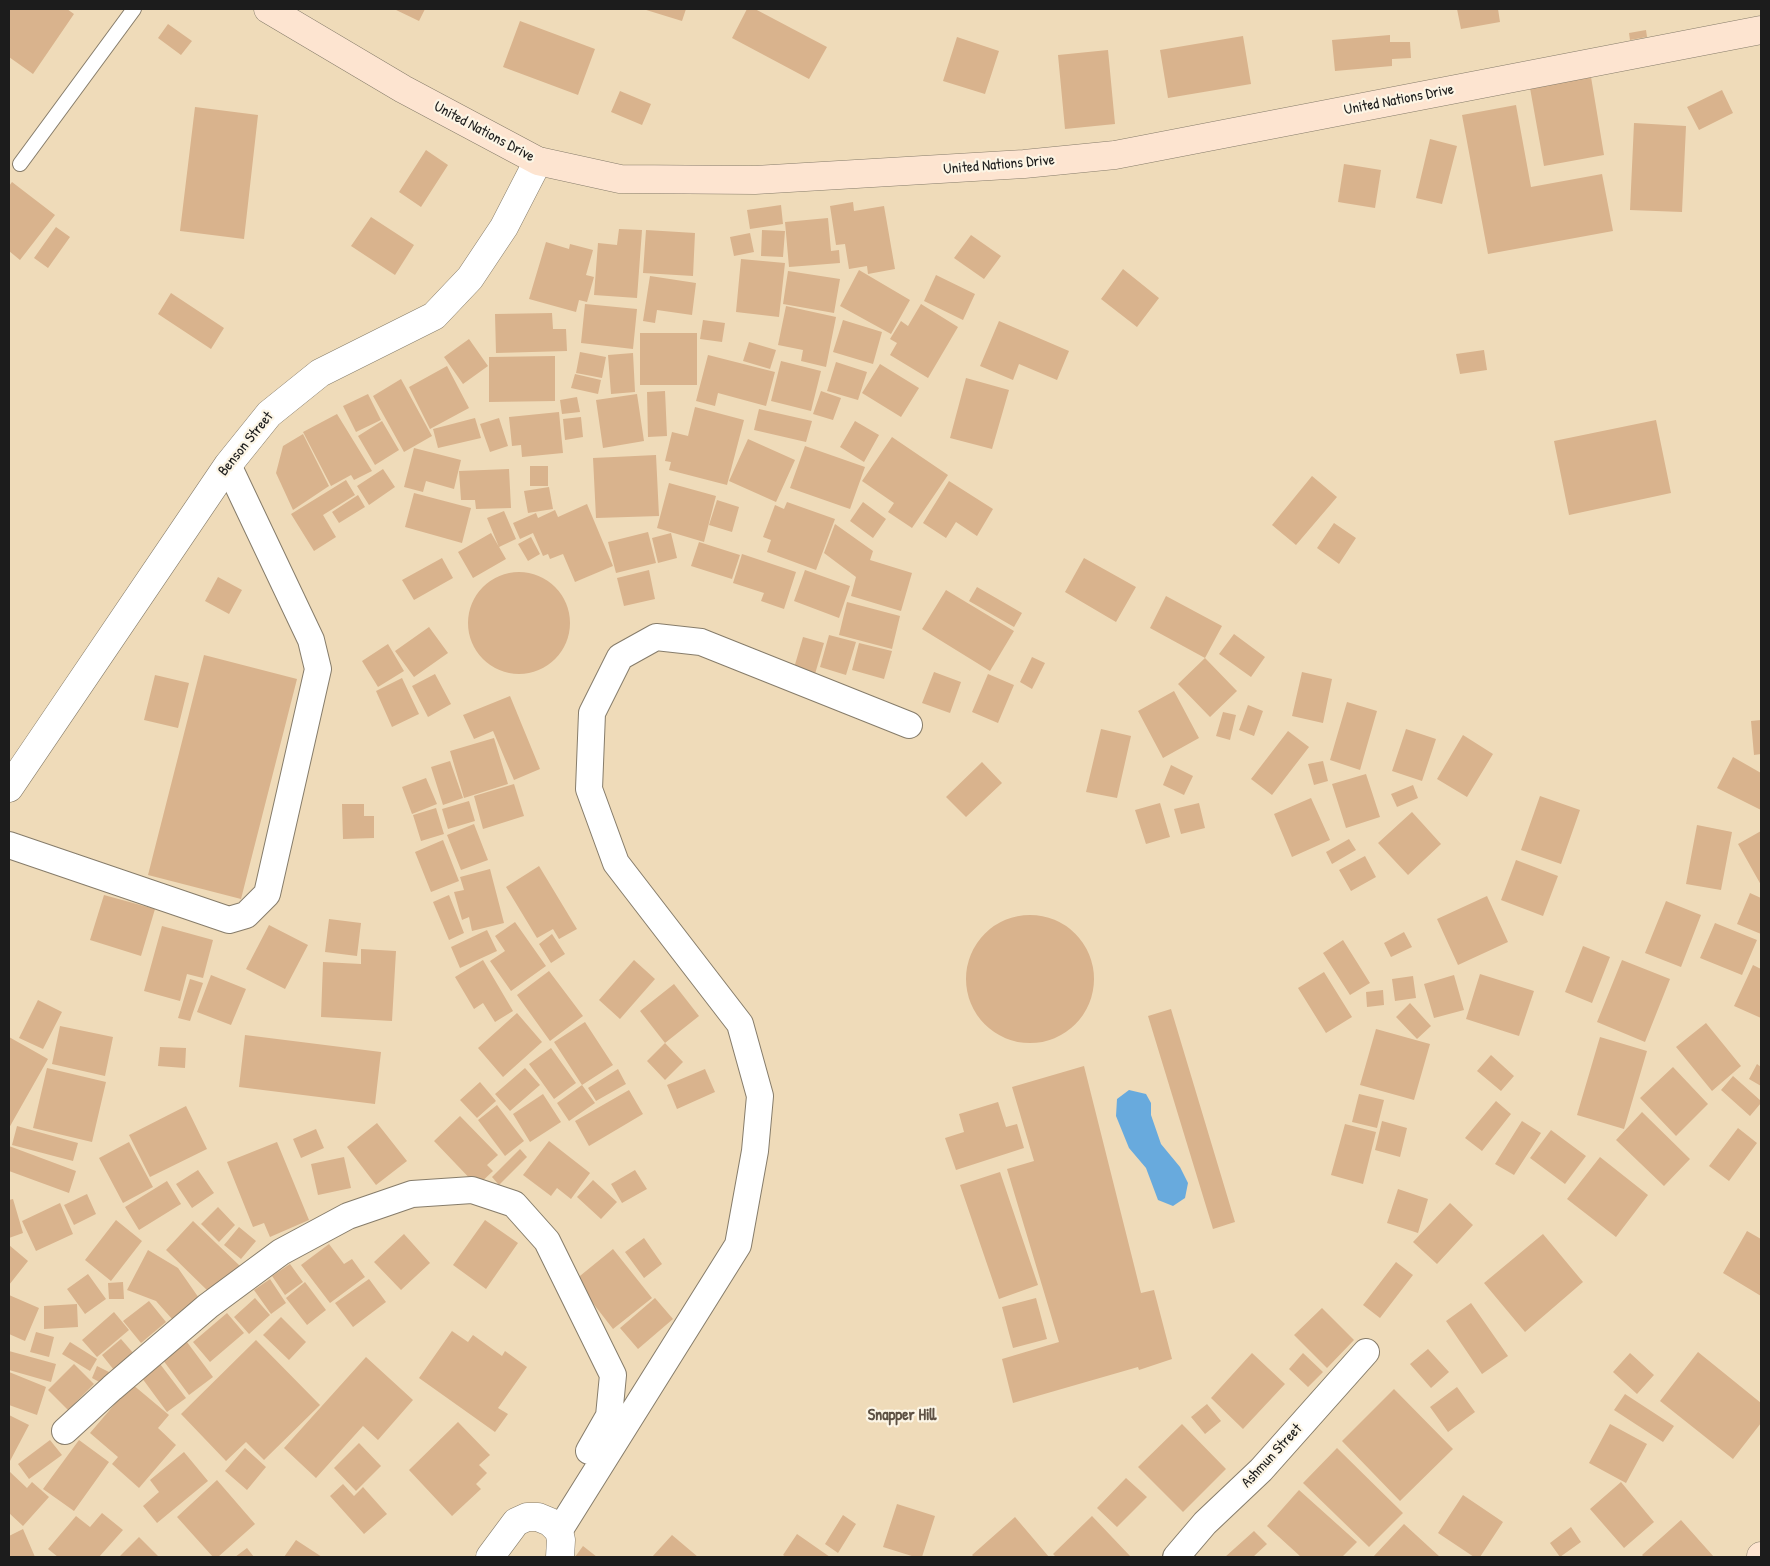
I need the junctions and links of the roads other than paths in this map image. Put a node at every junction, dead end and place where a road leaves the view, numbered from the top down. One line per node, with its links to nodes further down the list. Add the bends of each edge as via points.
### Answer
1 (134, 9): 5 (lane)
2 (268, 9): 4 (main road, United Nations Drive, via 403,89)
3 (1761, 30): 4 (main road, United Nations Drive, via 1115,155 755,180 620,179)
4 (538, 161): 6 (street, Benson Street, via 504,227 470,278 434,316 320,373 269,414)
5 (20, 164)
6 (228, 465): 8 (street, Benson Street); 9 (street, via 308,632 318,669 267,894 246,915 229,920)
7 (909, 725): 12 (street, via 701,642 656,638 620,657 592,713 590,789 616,863 740,1024 760,1096 756,1151 738,1245)
8 (9, 788)
9 (9, 845)
10 (1366, 1352): 15 (street, Ashmun Street, via 1261,1470 1205,1523)
11 (65, 1431): 12 (street, via 208,1306 281,1252 348,1216 412,1194 472,1190 514,1204 546,1241 613,1375 609,1416)
12 (554, 1526): 13 (street, via 538,1517 516,1522); 14 (street, via 561,1540)
13 (490, 1557)
14 (560, 1557)
15 (1176, 1557)

